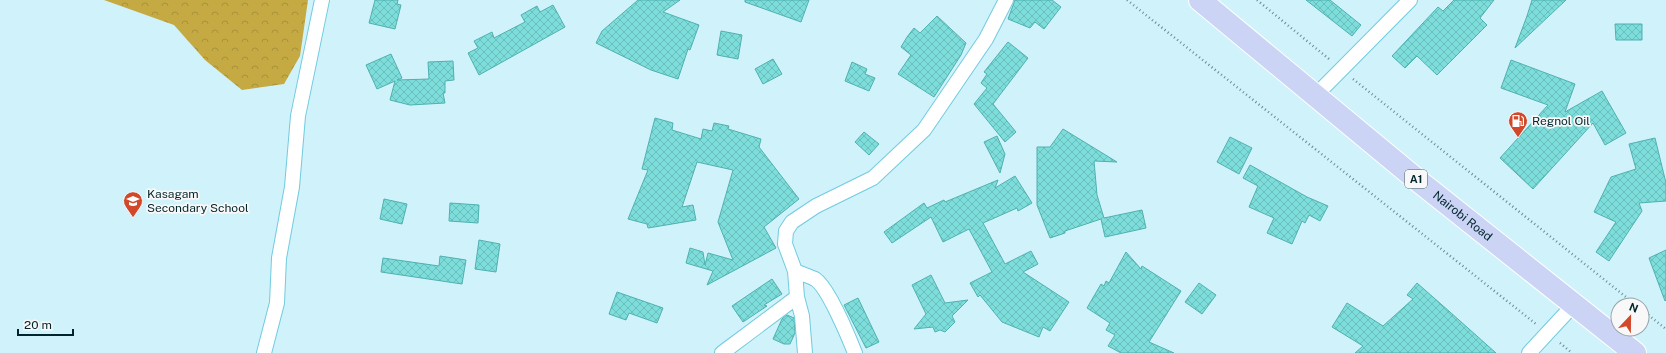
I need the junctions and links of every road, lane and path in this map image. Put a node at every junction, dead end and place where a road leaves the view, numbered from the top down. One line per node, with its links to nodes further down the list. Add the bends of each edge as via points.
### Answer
1 (322, 0): 17 (street, via 298,116 292,187 279,258 277,303)
2 (1006, 0): 10 (street, via 986,39 924,130 873,178 816,206 792,222 786,231 785,244)
3 (1127, 0): 16 (path)
4 (1183, 0): 13 (highway, Nairobi Road / A1)
5 (1200, 0): 9 (highway, Nairobi Road / A1)
6 (1257, 0): 8 (path)
7 (1410, 0): 8 (street)
8 (1341, 69): 9 (street); 12 (path)
9 (1316, 95): 24 (highway, Nairobi Road / A1)
10 (795, 271): 11 (street); 20 (street, via 816,280 847,331)
11 (797, 297): 18 (street); 19 (street, via 802,316)
12 (1626, 297)
13 (1566, 313): 16 (street); 23 (highway, Nairobi Road / A1)
14 (1650, 316): 15 (path)
15 (1666, 329)
16 (1547, 333): 21 (street); 22 (path)
17 (264, 353)
18 (722, 353)
19 (805, 353)
20 (855, 353)
21 (1529, 353)
22 (1572, 353)
23 (1615, 353)
24 (1635, 353)

